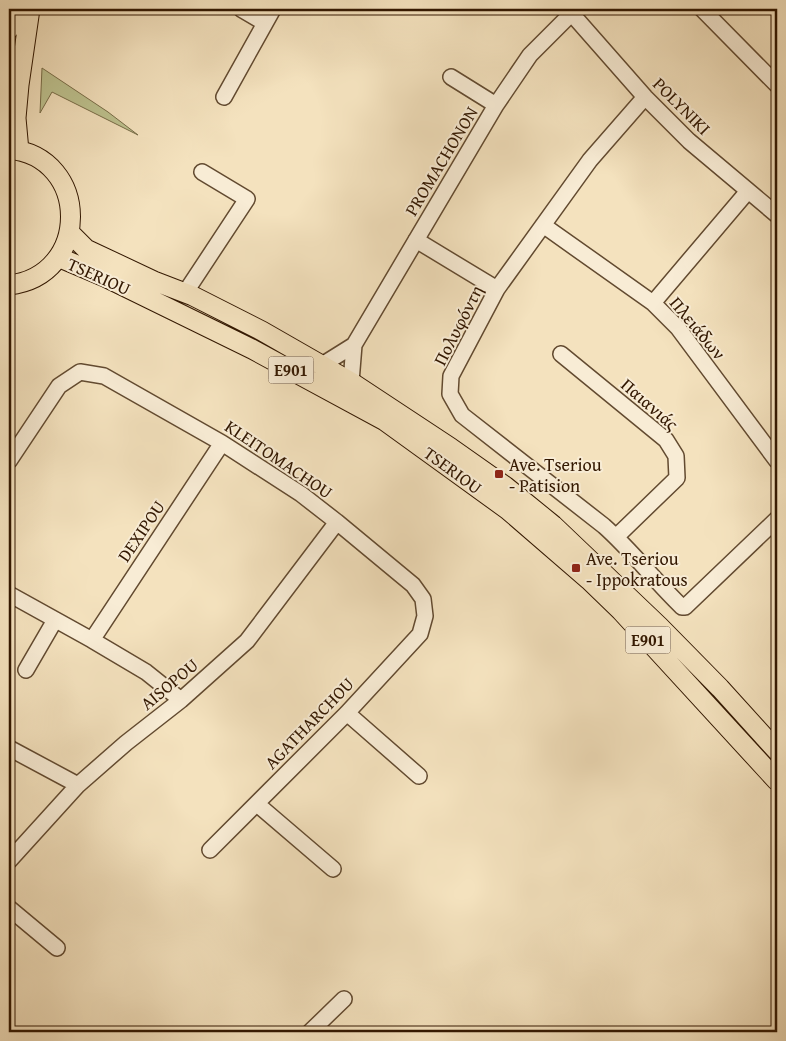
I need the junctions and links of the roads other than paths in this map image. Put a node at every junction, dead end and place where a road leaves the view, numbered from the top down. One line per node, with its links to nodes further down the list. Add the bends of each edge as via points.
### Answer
1 (13, 9): 8 (main road)
2 (30, 9): 14 (main road)
3 (241, 9): 7 (street)
4 (273, 9): 7 (street)
5 (702, 9): 10 (street)
6 (574, 11): 12 (street, POLYNIKI); 13 (street, PROMACHONON, via 530,55)
7 (265, 23): 11 (street)
8 (9, 29)
9 (451, 77): 13 (street)
10 (777, 85)
11 (224, 97)
12 (645, 98): 16 (street, POLYNIKI); 18 (street, Πολυφόντη, via 590,160)
13 (496, 105): 20 (street, PROMACHONON)
14 (14, 150): 19 (main road, via 32,155 59,177 71,210)
15 (202, 172): 24 (street, via 247,199)
16 (748, 191): 17 (street, POLYNIKI); 25 (street)
17 (777, 215)
18 (543, 225): 23 (street, Πολυφόντη); 25 (street, Πλειάδων)
19 (69, 232): 21 (main road); 24 (main road, TSERIOU / E901, via 86,250)
20 (416, 240): 23 (street); 26 (street, PROMACHONON)
21 (58, 257): 22 (main road, via 42,274 21,284); 46 (main road, TSERIOU / E901, via 252,349 385,421 508,510 621,612)
22 (9, 285)
23 (497, 289): 35 (street, Πολυφόντη, via 451,376 450,394 462,415)
24 (185, 293): 28 (main road, TSERIOU / E901)
25 (652, 303): 32 (street, Πλειάδων, via 678,328)
26 (354, 345): 28 (street, PROMACHONON); 29 (street, PROMACHONON)
27 (561, 354): 35 (street, Παιανιάς, via 666,440 676,456 677,478)
28 (322, 365): 29 (main road, TSERIOU / E901)
29 (351, 382): 44 (main road, TSERIOU / E901, via 505,486 553,525 660,626)
30 (222, 443): 31 (street, KLEITOMACHOU, via 104,376 80,372 60,386); 34 (street, KLEITOMACHOU, via 301,494); 39 (street, DEXIPOU)
31 (9, 461)
32 (777, 461)
33 (777, 519): 35 (street, Πολυφόντη, via 685,607 670,596)
34 (337, 522): 37 (street, KLEITOMACHOU, via 413,585 423,599); 41 (street, AISOPOU, via 247,641)
35 (616, 537)
36 (9, 594): 38 (street)
37 (425, 616): 42 (street, AGATHARCHOU, via 420,634)
38 (55, 620): 39 (street); 40 (street)
39 (92, 640): 41 (street, via 146,672)
40 (26, 670)
41 (181, 700): 47 (street, AISOPOU)
42 (348, 713): 45 (street); 48 (street, AGATHARCHOU)
43 (9, 748): 47 (street)
44 (777, 751)
45 (419, 776)
46 (777, 781)
47 (78, 785): 50 (street, AISOPOU)
48 (256, 804): 49 (street, AGATHARCHOU); 51 (street)
49 (210, 850)
50 (9, 861)
51 (333, 869)
52 (9, 908): 53 (street)
53 (57, 948)
54 (344, 999): 55 (street)
55 (310, 1032)

